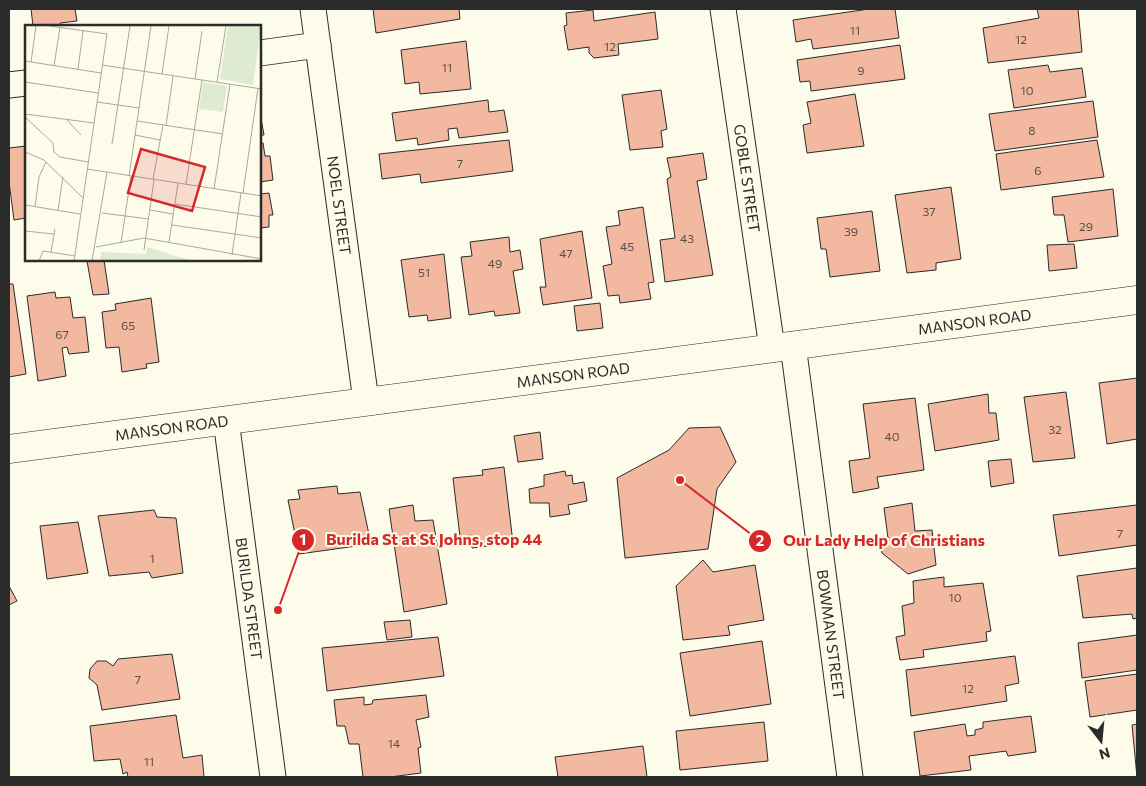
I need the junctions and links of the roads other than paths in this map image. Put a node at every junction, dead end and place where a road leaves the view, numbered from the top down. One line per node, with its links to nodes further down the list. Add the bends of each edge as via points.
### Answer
1 (313, 9): 3 (street, NOEL STREET)
2 (724, 9): 8 (street, GOBLE STREET)
3 (318, 45): 4 (street); 9 (street, NOEL STREET)
4 (261, 53)
5 (25, 83): 6 (street)
6 (9, 85)
7 (1137, 300): 8 (street, MANSON ROAD)
8 (782, 346): 9 (street, MANSON ROAD); 13 (street, BOWMAN STREET)
9 (366, 401): 10 (street, MANSON ROAD)
10 (226, 420): 11 (street, MANSON ROAD); 12 (street, BURILDA STREET)
11 (9, 449)
12 (273, 777)
13 (850, 777)

